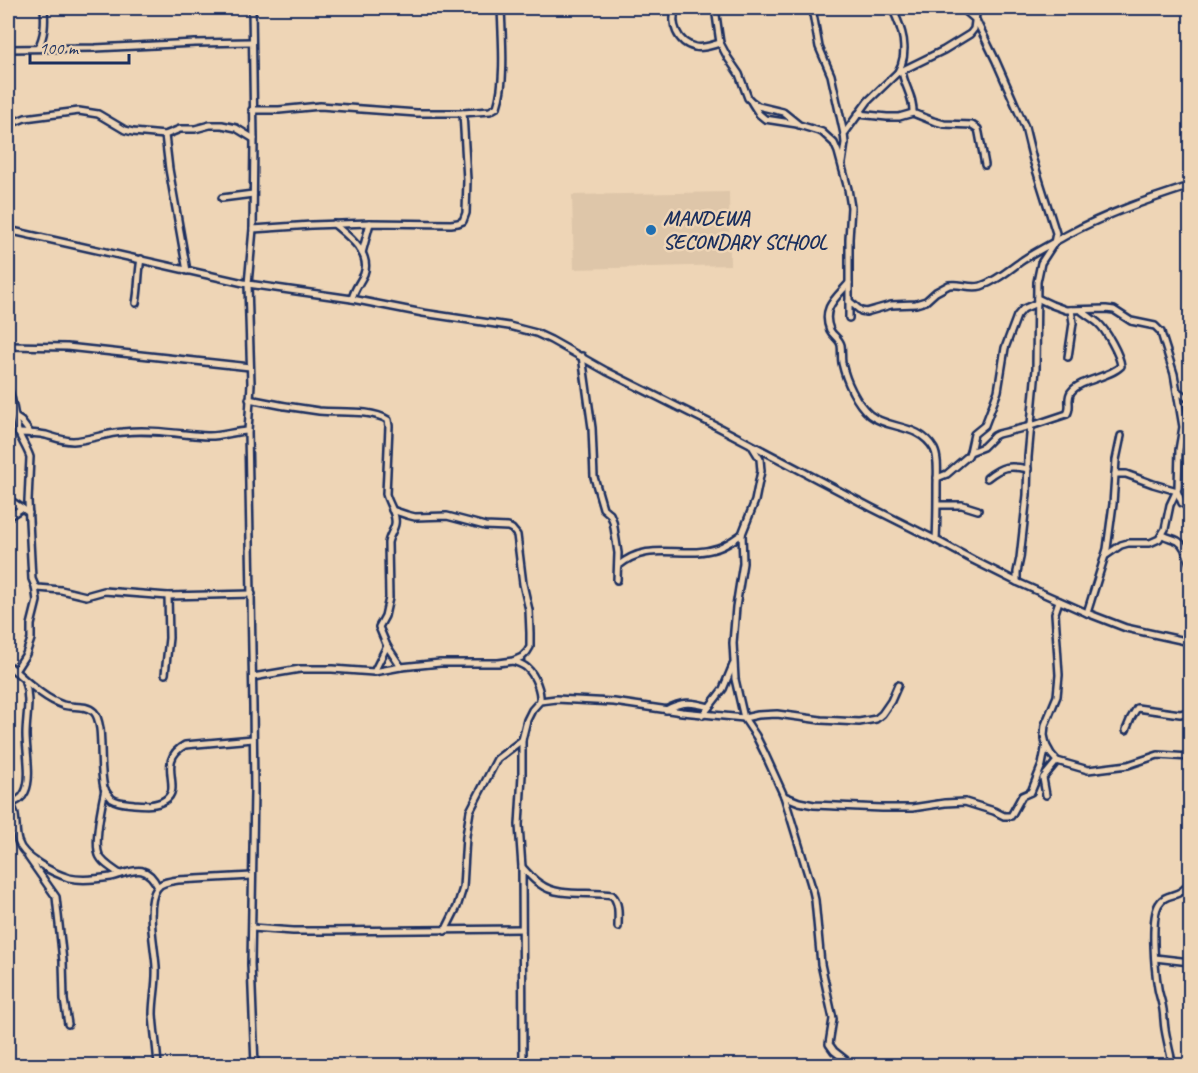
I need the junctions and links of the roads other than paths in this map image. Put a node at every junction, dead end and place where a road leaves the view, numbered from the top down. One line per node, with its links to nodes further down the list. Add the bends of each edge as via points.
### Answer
1 (44, 8): 13 (street, via 45,27)
2 (252, 8): 11 (street)
3 (501, 8): 18 (street, via 502,71 497,107)
4 (676, 8): 12 (street, via 676,33 688,45 699,48)
5 (715, 8): 12 (street)
6 (812, 8): 23 (street)
7 (892, 8): 15 (street, via 904,47)
8 (962, 8): 10 (street)
9 (980, 8): 10 (street)
10 (976, 20): 15 (street, via 970,34); 35 (street, via 1025,127 1055,228)
11 (251, 42): 13 (street); 17 (street)
12 (720, 43): 16 (street)
13 (38, 48): 14 (street)
14 (8, 49)
15 (899, 72): 19 (street, via 912,97); 20 (street)
16 (751, 101): 22 (street, via 783,112); 22 (street, via 765,119)
17 (252, 110): 18 (street, via 320,106); 25 (street)
18 (463, 113): 31 (street, via 463,221)
19 (913, 113): 20 (street, via 899,117); 27 (street, via 944,124 975,127)
20 (858, 114): 23 (street)
21 (8, 125): 24 (street, via 25,118 79,111 98,114 129,132)
22 (799, 125): 26 (street, via 830,138)
23 (844, 134): 26 (street)
24 (165, 135): 25 (street, via 180,129 222,125); 38 (street)
25 (254, 139): 29 (street)
26 (842, 165): 39 (street, via 851,207)
27 (985, 165)
28 (1191, 186): 35 (street, via 1110,215)
29 (253, 194): 30 (street); 33 (street)
30 (222, 198)
31 (370, 223): 32 (street); 36 (street)
32 (334, 224): 33 (street); 36 (street)
33 (253, 229): 40 (street)
34 (8, 230): 37 (street)
35 (1054, 243): 42 (street, via 1039,272); 43 (street, via 980,286 952,284 922,303 871,311 861,310)
36 (362, 254): 41 (street, via 364,275)
37 (141, 259): 38 (street); 44 (street)
38 (187, 271): 40 (street)
39 (849, 283): 43 (street); 68 (street, via 828,307 827,315 840,342 850,386 870,414 927,440 937,457)
40 (248, 284): 41 (street); 52 (street)
41 (352, 299): 49 (street, via 524,329)
42 (1037, 300): 45 (street); 59 (street); 65 (street, via 1017,316 1005,348 998,391 985,424 974,434)
43 (849, 301): 47 (street)
44 (136, 303)
45 (1071, 310): 46 (street); 50 (street)
46 (1082, 311): 55 (street, via 1114,310 1131,321 1158,328); 59 (street, via 1100,324 1121,366 1073,389 1067,414)
47 (849, 318)
48 (8, 346): 52 (street, via 67,347)
49 (582, 356): 64 (street); 84 (street, via 594,477 603,508 613,521)
50 (1068, 357)
51 (8, 361): 53 (street)
52 (250, 367): 56 (street)
53 (8, 369)
54 (8, 388): 58 (street)
55 (1177, 391): 57 (street); 70 (street, via 1183,427)
56 (249, 399): 60 (street); 75 (street, via 320,411 372,414 388,420 386,494)
57 (1191, 400)
58 (15, 417): 61 (street); 62 (street)
59 (1031, 426): 65 (street, via 994,436 983,447); 66 (street)
60 (248, 431): 62 (street, via 208,436 129,431 72,441); 88 (street)
61 (18, 433): 62 (street); 77 (street, via 30,457)
62 (32, 434)
63 (1121, 436): 67 (street)
64 (751, 444): 79 (street, via 760,459 760,477); 81 (street)
65 (970, 452): 68 (street, via 947,474)
66 (1028, 469): 69 (street, via 1005,467); 86 (street)
67 (1115, 474): 70 (street); 82 (street)
68 (937, 478): 72 (street)
69 (987, 478)
70 (1177, 491): 74 (street, via 1182,503); 80 (street)
71 (8, 499): 73 (street)
72 (938, 505): 76 (street); 81 (street)
73 (22, 508): 77 (street); 78 (street)
74 (1191, 508)
75 (392, 510): 94 (street, via 395,526 388,543 389,598 379,627); 95 (street, via 415,517 447,516 515,531 529,610 530,642 527,652)
76 (978, 510)
77 (29, 513): 87 (street)
78 (8, 517)
79 (742, 534): 84 (street, via 706,551 641,552); 96 (street)
80 (1163, 534): 82 (street, via 1150,543 1121,545); 83 (street, via 1180,542)
81 (936, 540): 86 (street)
82 (1105, 556): 91 (street)
83 (1191, 564)
84 (618, 566): 85 (street)
85 (617, 580)
86 (1017, 582): 90 (street)
87 (35, 586): 89 (street, via 86,596 104,591); 99 (street, via 37,601 31,639)
88 (252, 594): 89 (street); 102 (street)
89 (168, 596): 101 (street)
90 (1059, 601): 91 (street); 114 (street, via 1055,613 1059,685 1045,725)
91 (1087, 613): 93 (street, via 1134,631)
92 (1191, 627): 93 (street)
93 (1190, 642)
94 (387, 646): 98 (street); 100 (street)
95 (513, 661): 98 (street); 105 (street, via 527,667 541,695)
96 (734, 663): 106 (street, via 723,689); 110 (street)
97 (8, 665): 99 (street)
98 (401, 667): 100 (street)
99 (15, 671): 103 (street)
100 (374, 672): 102 (street, via 300,669)
101 (165, 674)
102 (253, 677): 112 (street)
103 (25, 680): 117 (street, via 56,702 85,707 97,715); 120 (street, via 29,704 27,784 20,800)
104 (898, 685): 110 (street, via 882,714 868,721 777,714)
105 (540, 701): 107 (street, via 602,701); 113 (street, via 526,720)
106 (709, 707): 107 (street, via 685,703); 109 (street)
107 (666, 710): 109 (street)
108 (1191, 712): 111 (street, via 1137,708)
109 (703, 715): 110 (street)
110 (744, 718): 119 (street)
111 (1126, 730)
112 (253, 739): 117 (street, via 196,743 178,749 170,766 172,793 155,804 118,802); 124 (street)
113 (522, 740): 122 (street); 130 (street, via 497,759 470,811 461,898)
114 (1046, 744): 116 (street); 119 (street, via 1032,790 1022,796 1009,817 965,802 882,808 814,805)
115 (1191, 757): 116 (street, via 1158,755 1128,765 1092,770)
116 (1057, 761): 118 (street, via 1043,778)
117 (105, 789): 123 (street, via 98,854)
118 (1046, 795)
119 (784, 796): 139 (street, via 815,900 820,964 833,1019 828,1044)
120 (9, 803): 121 (street)
121 (25, 854): 123 (street, via 73,879); 133 (street, via 56,897)
122 (522, 867): 127 (street, via 548,889 612,895 618,905); 129 (street)
123 (120, 874): 126 (street, via 141,870)
124 (252, 876): 126 (street, via 178,880); 128 (street)
125 (1191, 880): 131 (street, via 1184,891 1158,905)
126 (158, 886): 134 (street, via 153,896 152,925)
127 (618, 927)
128 (252, 928): 130 (street); 135 (street)
129 (522, 929): 130 (street); 138 (street)
130 (445, 931)
131 (1155, 958): 132 (street); 140 (street)
132 (1191, 962)
133 (68, 1024)
134 (158, 1065)
135 (255, 1065)
136 (308, 1065): 137 (street)
137 (316, 1065)
138 (523, 1065)
139 (853, 1065)
140 (1173, 1065)

